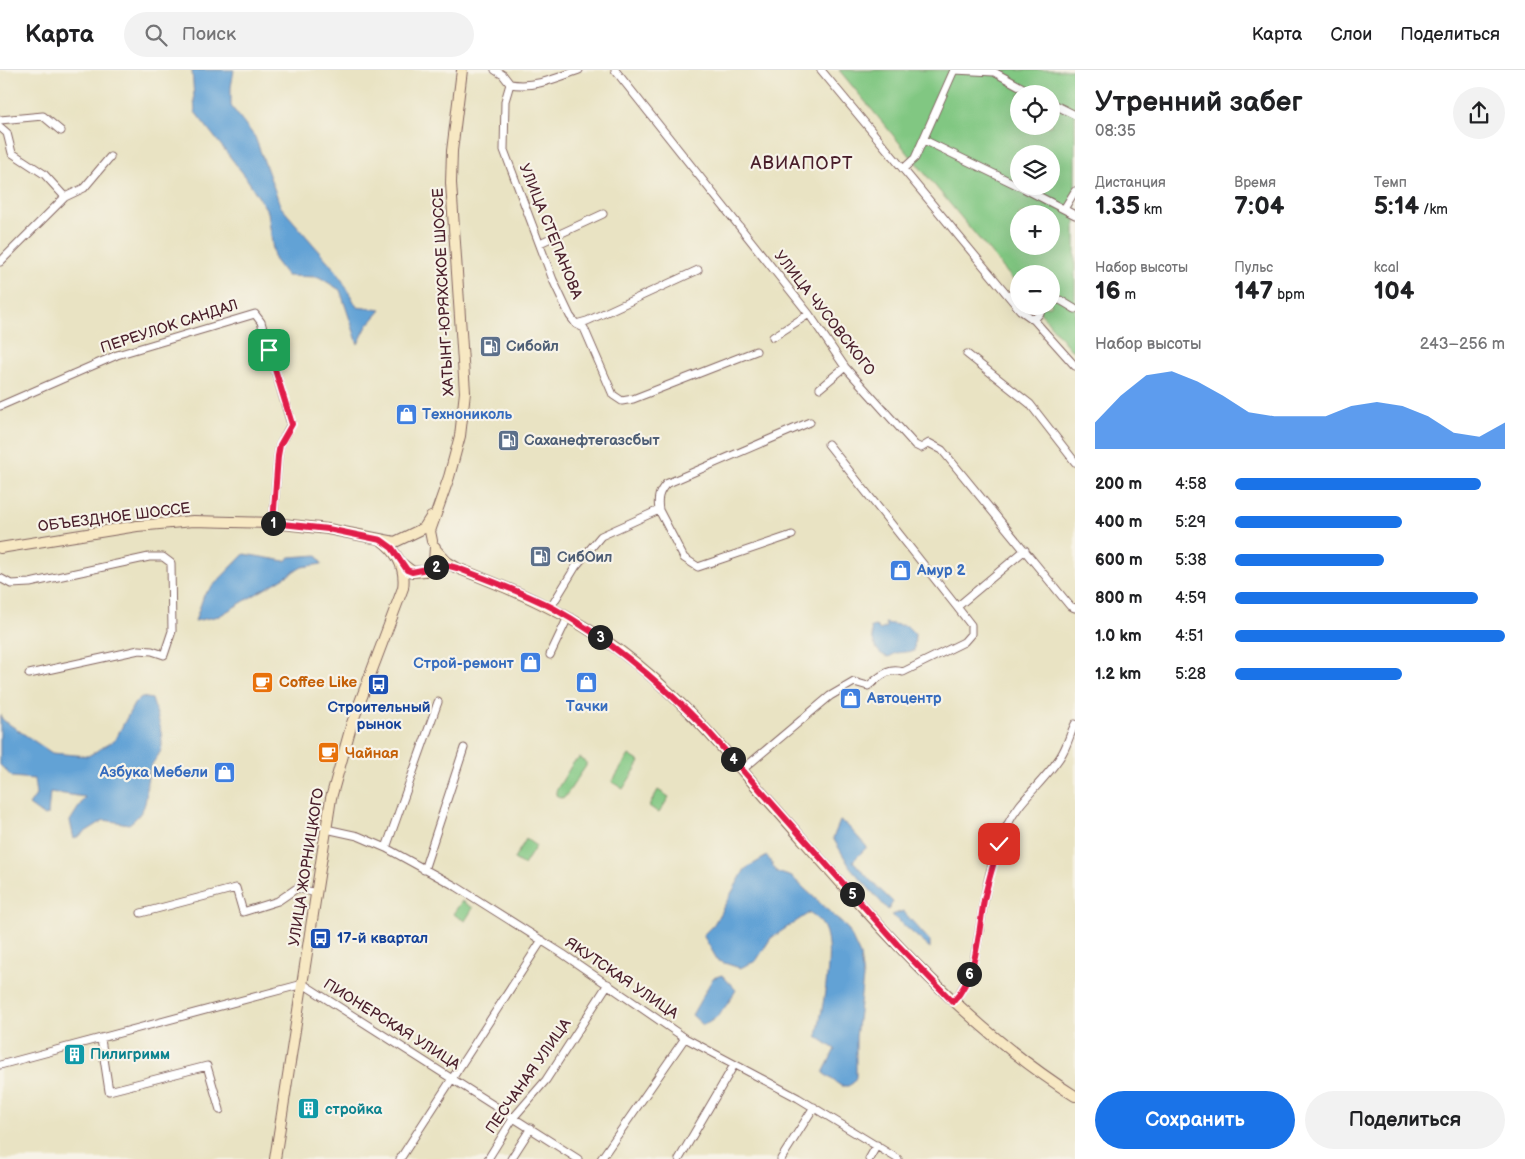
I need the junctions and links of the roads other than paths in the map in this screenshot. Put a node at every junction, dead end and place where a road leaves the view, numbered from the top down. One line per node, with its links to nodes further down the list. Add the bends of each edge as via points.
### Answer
1 (462, 70): 44 (main road, ХАТЫНГ-ЮРЯХСКОЕ ШОССЕ, via 451,183 466,392 460,436 449,477)
2 (495, 70): 8 (street)
3 (579, 70): 8 (street, via 534,85)
4 (615, 70): 30 (street, УЛИЦА ЧУСОВСКОГО)
5 (821, 70): 17 (street)
6 (954, 70): 7 (street); 15 (street)
7 (994, 71): 9 (street)
8 (510, 84): 25 (street, УЛИЦА СТЕПАНОВА, via 505,101 504,150)
9 (1018, 85)
10 (1060, 107): 11 (street)
11 (1075, 115)
12 (0, 120): 14 (street, via 43,116)
13 (0, 126): 21 (street, via 7,133 12,153 44,174)
14 (62, 131)
15 (924, 140): 17 (street, via 915,158); 18 (street)
16 (110, 157): 21 (street, via 84,188)
17 (903, 169): 32 (street, via 1020,310)
18 (1010, 182)
19 (1075, 191): 22 (street)
20 (1037, 195): 22 (street)
21 (64, 197): 26 (street)
22 (1064, 208): 24 (street)
23 (603, 214): 25 (street)
24 (1075, 215)
25 (540, 243): 33 (street, УЛИЦА СТЕПАНОВА, via 552,280)
26 (0, 262)
27 (698, 270): 33 (street)
28 (1060, 300): 29 (street)
29 (1075, 309)
30 (809, 314): 34 (street); 38 (street, УЛИЦА ЧУСОВСКОГО)
31 (1038, 315): 32 (street)
32 (1034, 320): 37 (street)
33 (576, 324): 35 (street, УЛИЦА СТЕПАНОВА, via 584,328 612,395 622,401)
34 (773, 337)
35 (756, 350)
36 (968, 354): 43 (street, via 1030,404)
37 (1075, 366)
38 (845, 367): 39 (street); 52 (street, УЛИЦА ЧУСОВСКОГО, via 915,445 922,448 929,443 942,450)
39 (820, 388)
40 (0, 406): 46 (street, ПЕРЕУЛОК САНДАЛ, via 117,355 255,314 261,322 292,424 280,445)
41 (810, 422): 45 (street, via 666,484 657,501)
42 (828, 444): 59 (street)
43 (1075, 462)
44 (436, 508): 48 (main road, ХАТЫНГ-ЮРЯХСКОЕ ШОССЕ, via 424,528); 50 (main road, ХАТЫНГ-ЮРЯХСКОЕ ШОССЕ, via 430,531)
45 (659, 510): 47 (street, via 684,558 698,568); 58 (street, via 601,536 576,566)
46 (273, 523): 49 (main road, ОБЪЕЗДНОЕ ШОССЕ, via 328,529); 51 (main road, ОБЪЕЗДНОЕ ШОССЕ, via 193,521 156,524)
47 (792, 535)
48 (408, 536): 49 (main road, ОБЪЕЗДНОЕ ШОССЕ, via 395,542); 50 (main road, via 423,535); 53 (main road, via 397,553)
49 (381, 540): 53 (main road, via 392,548)
50 (434, 546): 54 (main road, via 447,562); 55 (main road, via 434,562)
51 (0, 548)
52 (1025, 550): 59 (street); 60 (street, УЛИЦА ЧУСОВСКОГО)
53 (400, 562): 55 (main road, via 412,572); 57 (main road, УЛИЦА ЖОРНИЦКОГО, via 405,573)
54 (457, 568): 55 (main road, via 446,565); 58 (main road)
55 (427, 569): 57 (main road, УЛИЦА ЖОРНИЦКОГО, via 412,576)
56 (0, 578): 63 (street, via 11,584 30,583 149,557 164,557 171,563 172,631 164,655 139,650)
57 (404, 588): 68 (main road, УЛИЦА ЖОРНИЦКОГО, via 348,735 336,775)
58 (551, 607): 61 (main road)
59 (956, 607): 67 (street, via 971,625 971,634 964,642 904,672 893,669 868,686 854,682 830,696)
60 (1075, 608)
61 (568, 617): 62 (street); 67 (main road, via 637,664 677,700)
62 (550, 654)
63 (29, 674)
64 (438, 702): 69 (street)
65 (1075, 724): 76 (street, via 1066,739 1063,753 1006,825 989,879 973,964 963,991)
66 (464, 748): 70 (street)
67 (742, 770): 76 (main road)
68 (326, 829): 69 (street, ЯКУТСКАЯ УЛИЦА, via 358,836); 71 (main road, УЛИЦА ЖОРНИЦКОГО)
69 (386, 848): 70 (street, ЯКУТСКАЯ УЛИЦА)
70 (424, 870): 73 (street, ЯКУТСКАЯ УЛИЦА)
71 (316, 892): 72 (street, via 297,888 278,901 243,912 236,888); 74 (main road, УЛИЦА ЖОРНИЦКОГО)
72 (141, 913)
73 (542, 940): 75 (street, ЯКУТСКАЯ УЛИЦА); 81 (street)
74 (303, 984): 78 (street, ПИОНЕРСКАЯ УЛИЦА); 81 (street, ПИОНЕРСКАЯ УЛИЦА); 88 (main road, УЛИЦА ЖОРНИЦКОГО)
75 (608, 984): 77 (street, ЯКУТСКАЯ УЛИЦА); 85 (street, ПЕСЧАНАЯ УЛИЦА, via 546,1080)
76 (953, 1002): 82 (main road, via 1000,1042)
77 (685, 1038): 80 (street, ЯКУТСКАЯ УЛИЦА); 93 (street)
78 (101, 1039): 79 (street, ПИОНЕРСКАЯ УЛИЦА); 84 (street, via 109,1091 207,1066)
79 (0, 1065)
80 (734, 1065): 83 (street, ЯКУТСКАЯ УЛИЦА); 94 (street)
81 (453, 1079): 85 (street, ПИОНЕРСКАЯ УЛИЦА); 89 (street)
82 (1075, 1096)
83 (814, 1108): 87 (street, ЯКУТСКАЯ УЛИЦА); 95 (street)
84 (220, 1110)
85 (514, 1117): 86 (street, ПИОНЕРСКАЯ УЛИЦА); 90 (street, ПЕСЧАНАЯ УЛИЦА)
86 (531, 1128): 91 (street); 92 (street, ПИОНЕРСКАЯ УЛИЦА)
87 (877, 1146): 96 (street); 97 (street, ЯКУТСКАЯ УЛИЦА)
88 (275, 1159)
89 (400, 1159)
90 (488, 1159)
91 (511, 1159)
92 (578, 1159)
93 (602, 1159)
94 (679, 1159)
95 (781, 1159)
96 (869, 1159)
97 (898, 1159)

